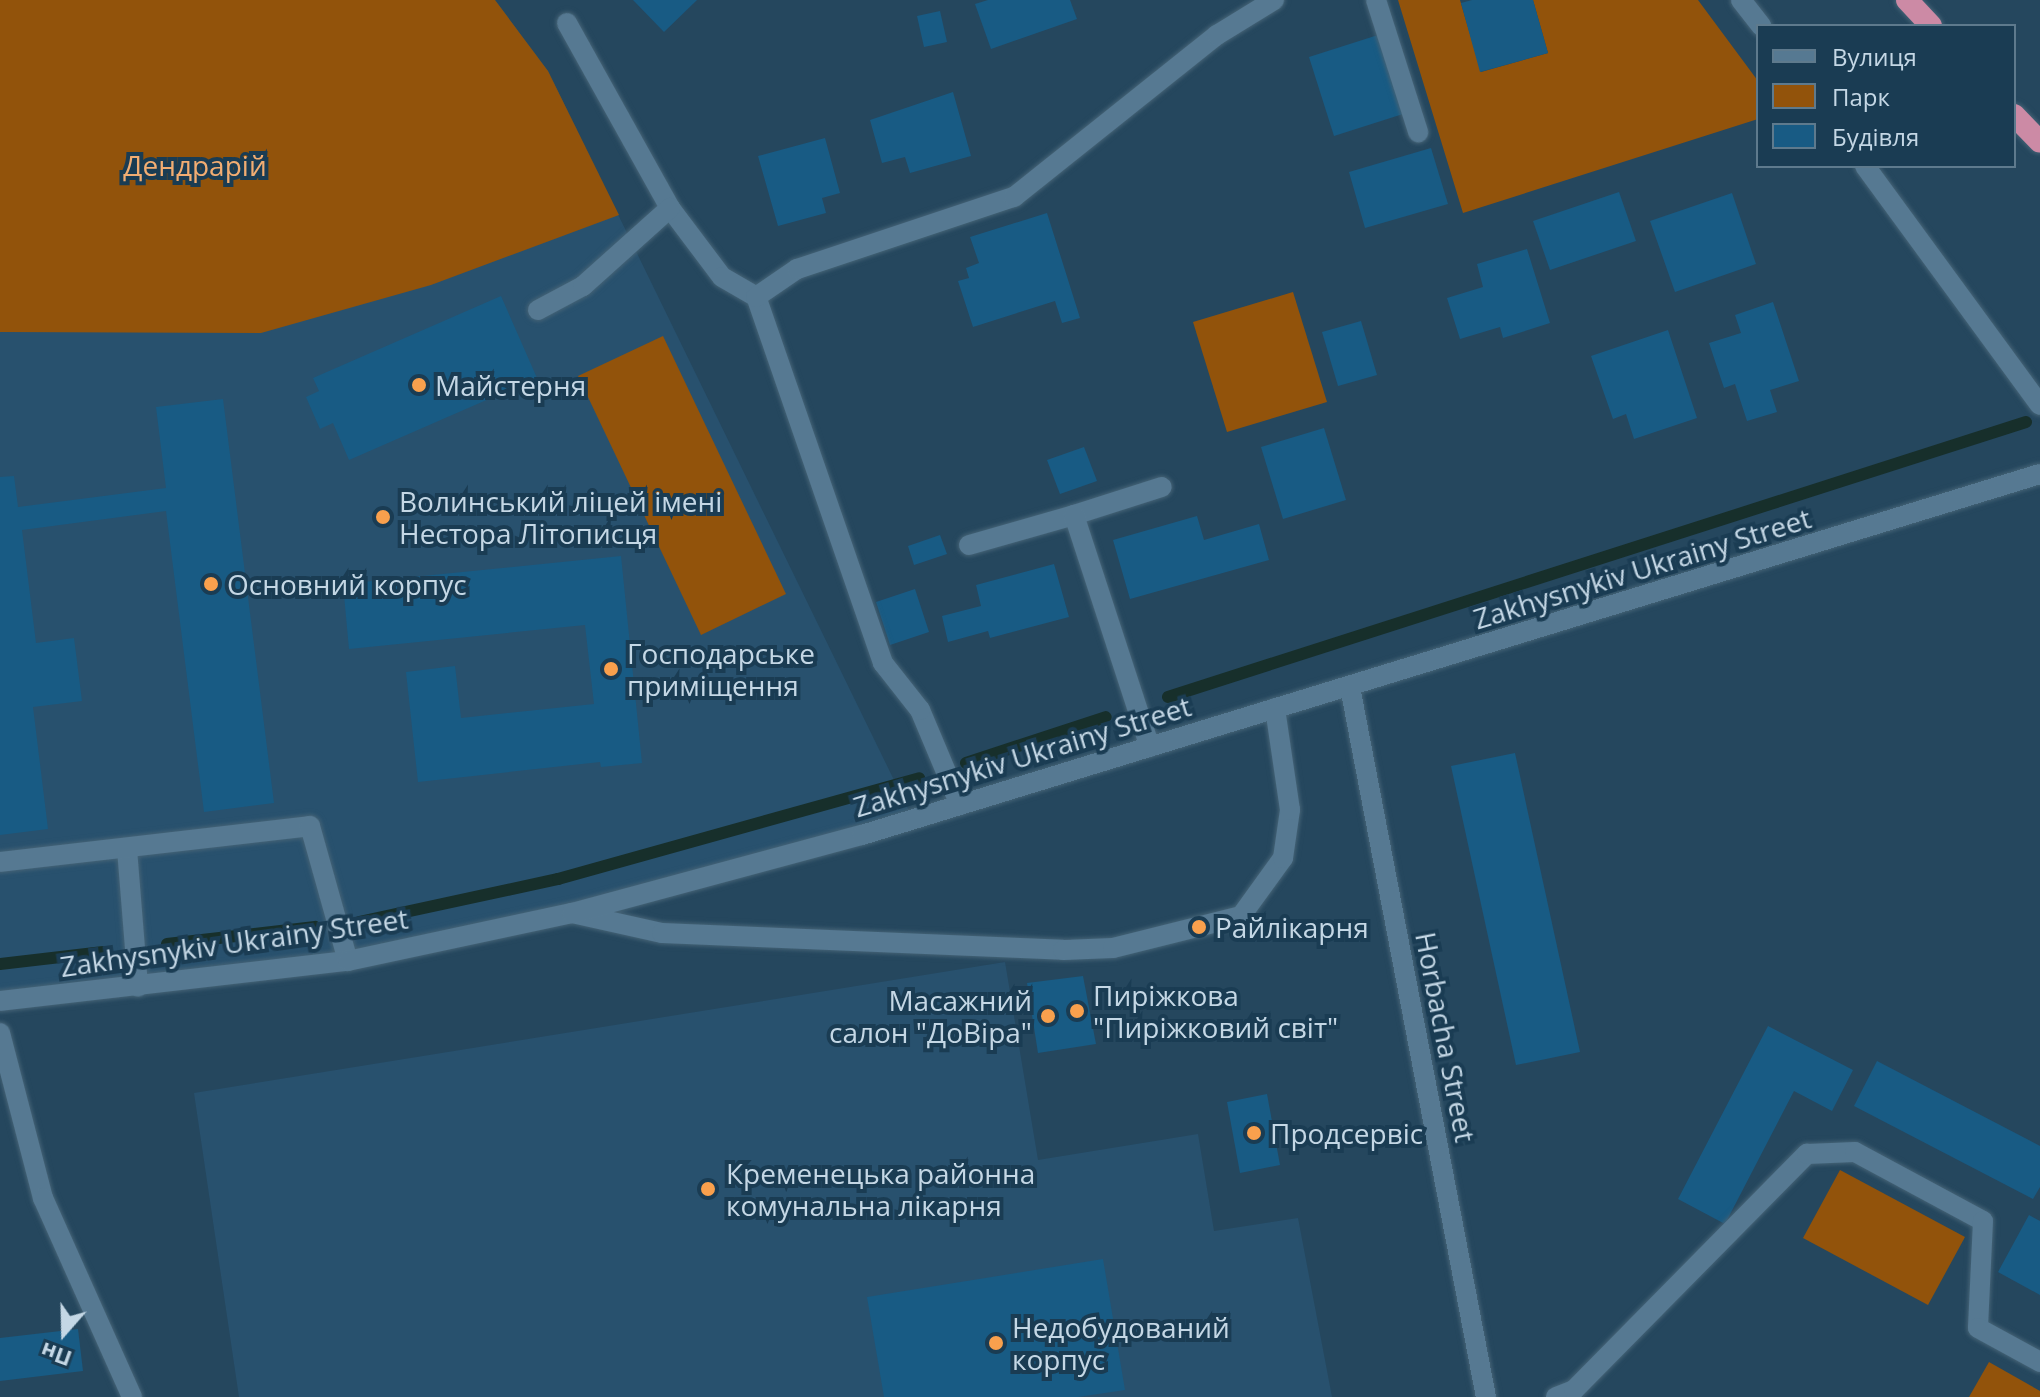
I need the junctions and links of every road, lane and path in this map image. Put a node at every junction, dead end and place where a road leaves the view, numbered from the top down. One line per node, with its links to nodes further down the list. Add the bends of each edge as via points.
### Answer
1 (1274, 0): 13 (street, via 1217,35 1014,197 797,269)
2 (1376, 0): 9 (street)
3 (1741, 0): 6 (street)
4 (1907, 0): 7 (highway)
5 (567, 23): 12 (street)
6 (1759, 24)
7 (1929, 24)
8 (2016, 117): 10 (highway)
9 (1418, 132)
10 (2040, 142)
11 (1866, 168): 15 (street)
12 (670, 208): 13 (street, via 722,277); 14 (street, via 583,286)
13 (756, 297): 23 (street, via 883,663 920,710)
14 (538, 310)
15 (2040, 405)
16 (2039, 472): 20 (street, Zakhysnykiv Ukrainy Street)
17 (1162, 487): 18 (street)
18 (1074, 515): 19 (street); 22 (street)
19 (969, 545)
20 (1350, 687): 21 (street, Zakhysnykiv Ukrainy Street); 33 (street, Horbacha Street)
21 (1275, 708): 22 (street, Zakhysnykiv Ukrainy Street); 26 (street, via 1290,810 1283,858 1241,916 1113,948 1063,950 662,933)
22 (1150, 747): 23 (street, Zakhysnykiv Ukrainy Street)
23 (960, 805): 26 (street, Zakhysnykiv Ukrainy Street)
24 (127, 849): 25 (street); 27 (street, via 310,826); 28 (street)
25 (0, 862)
26 (572, 913): 27 (street, Zakhysnykiv Ukrainy Street)
27 (348, 961): 28 (street, Zakhysnykiv Ukrainy Street)
28 (138, 987): 29 (street, Zakhysnykiv Ukrainy Street)
29 (0, 1001)
30 (0, 1033): 32 (street, via 43,1198)
31 (2040, 1362): 34 (street, via 1978,1328 1983,1221 1855,1152 1807,1154 1574,1390)
32 (132, 1397)
33 (1486, 1397)
34 (1556, 1397)

